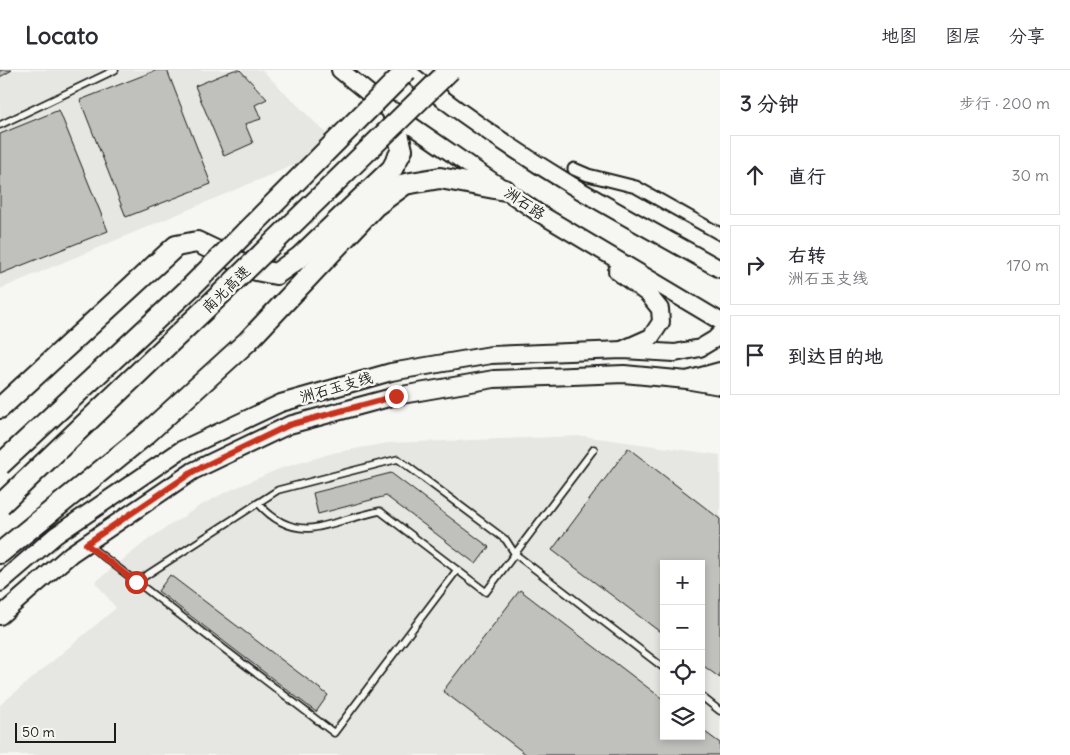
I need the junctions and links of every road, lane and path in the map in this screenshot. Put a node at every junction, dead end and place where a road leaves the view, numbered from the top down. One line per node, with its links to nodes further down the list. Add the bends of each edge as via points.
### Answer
1 (115, 70): 6 (lane)
2 (340, 70): 5 (main road, 洲石路)
3 (406, 70): 11 (main road, via 452,106 571,185); 20 (highway, 南光高速, bridge, via 191,287)
4 (450, 70): 22 (highway, 南光高速, bridge)
5 (393, 113): 8 (main road, 洲石路); 18 (highway, via 402,150 392,169 300,257 276,274 256,270 197,242 176,246)
6 (0, 125)
7 (574, 169): 10 (street, via 636,187)
8 (505, 190): 9 (main road, 洲石路); 24 (highway, via 440,178 405,184 375,206 248,341 146,435)
9 (537, 212): 12 (main road, 洲石路); 14 (main road, via 648,294 660,309 661,322 651,336)
10 (720, 234)
11 (720, 269)
12 (720, 322)
13 (720, 334): 14 (main road, 洲石玉支线, via 700,348 675,353)
14 (623, 350): 28 (main road, 洲石玉支线, via 491,355 391,372 281,402 181,450 56,535)
15 (720, 371): 16 (main road, 洲石玉支线)
16 (687, 380): 17 (main road); 23 (main road, 洲石玉支线, via 624,374 494,379 388,398 289,425 194,471)
17 (720, 386)
18 (0, 408)
19 (594, 449): 25 (lane)
20 (0, 465)
21 (258, 503): 25 (lane, via 278,490 398,459 506,540); 26 (lane, via 276,520 300,528 313,528 380,511); 27 (lane)
22 (0, 505)
23 (86, 544): 27 (lane); 29 (main road, 洲石玉支线)
24 (0, 553)
25 (515, 554): 26 (lane, via 486,592); 30 (lane)
26 (458, 570): 27 (lane, via 334,733)
27 (136, 582)
28 (0, 584)
29 (0, 616)
30 (660, 665)
31 (705, 699): 32 (lane)
32 (720, 711)

